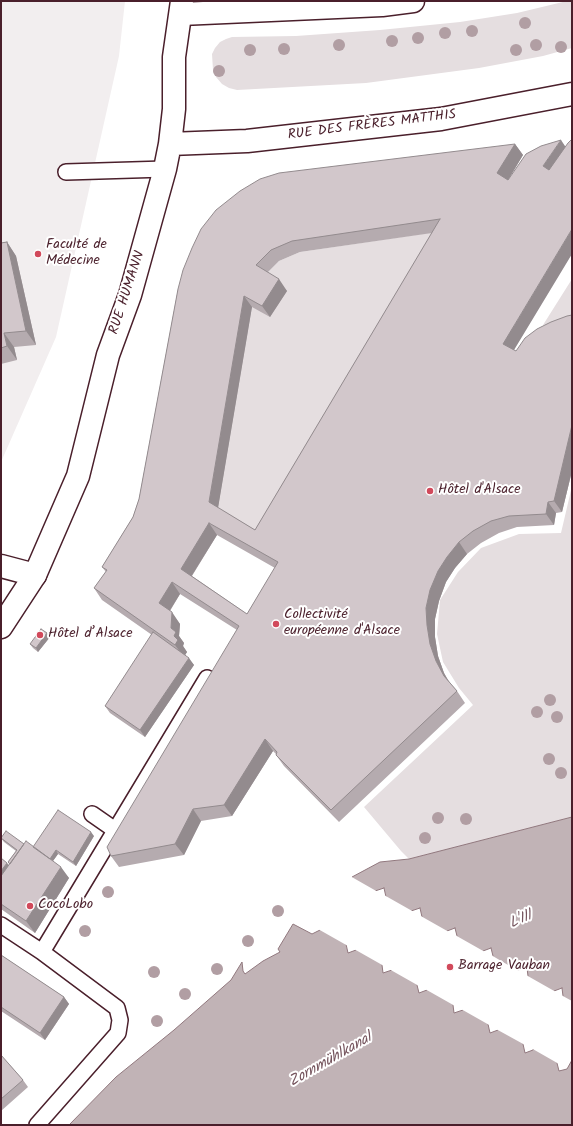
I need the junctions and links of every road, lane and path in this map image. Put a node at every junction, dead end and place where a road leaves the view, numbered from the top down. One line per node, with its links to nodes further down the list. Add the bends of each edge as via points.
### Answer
1 (413, 1): 2 (street, via 382,5)
2 (181, 8): 4 (street, RUE HUMANN, via 174,57 174,108)
3 (572, 94): 4 (street, RUE DES FRÈRES MATTHIS, via 441,119 247,140)
4 (170, 144): 5 (street, RUE HUMANN)
5 (165, 169): 6 (lane); 8 (street, RUE HUMANN, via 130,295 108,355 78,476)
6 (66, 172)
7 (1, 566): 8 (street)
8 (35, 576): 9 (street, RUE HUMANN)
9 (1, 627)
10 (207, 678): 12 (lane)
11 (92, 814): 12 (lane)
12 (116, 830): 14 (lane)
13 (1, 925): 14 (lane)
14 (42, 952): 15 (lane, via 117,1008 120,1020 118,1033)
15 (37, 1125)

